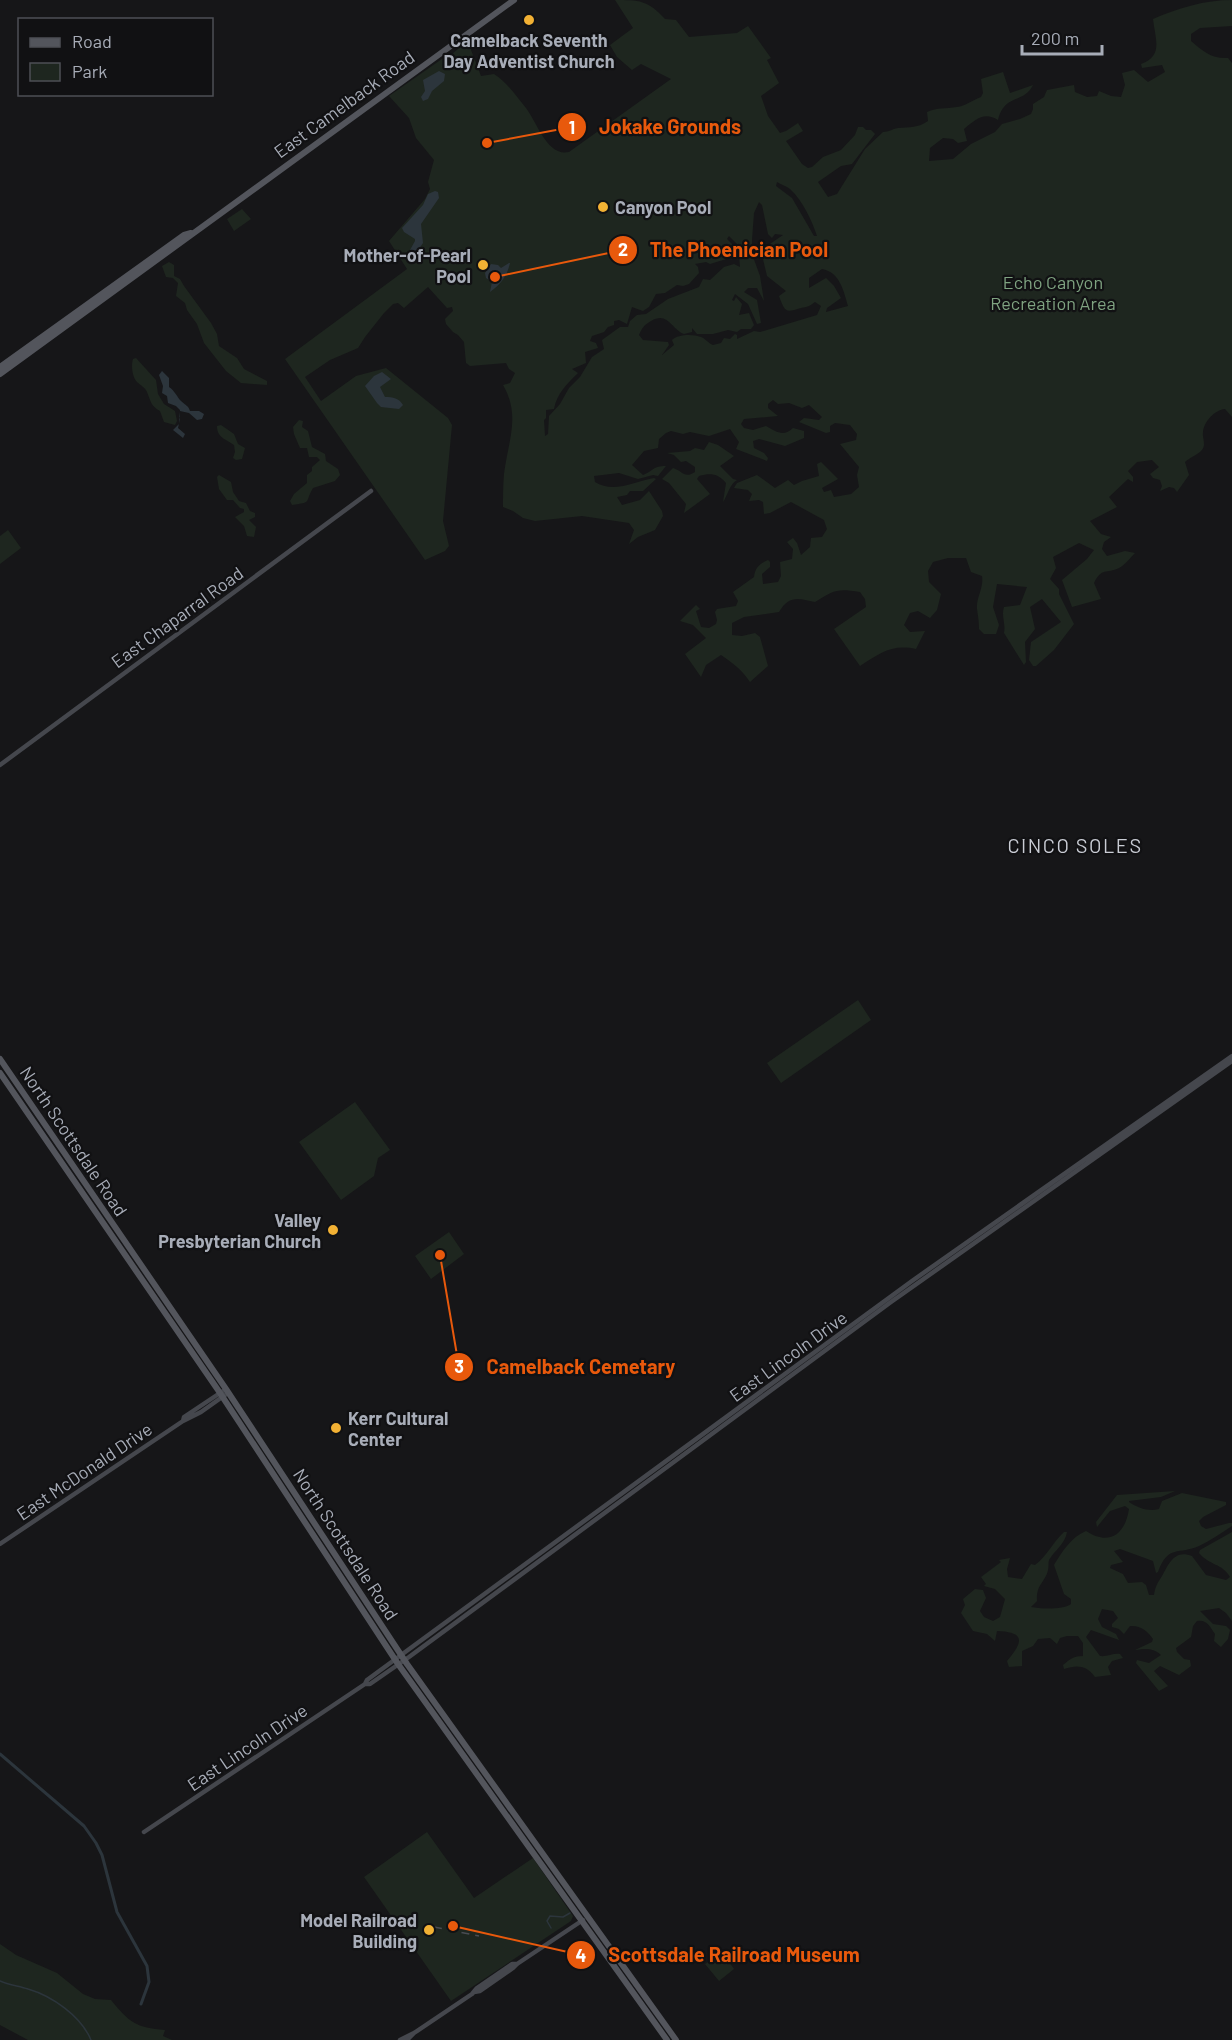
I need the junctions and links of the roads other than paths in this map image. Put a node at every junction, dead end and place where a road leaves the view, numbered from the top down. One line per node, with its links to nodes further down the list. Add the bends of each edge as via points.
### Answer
1 (514, 0): 2 (main road, East Camelback Road)
2 (126, 280): 3 (main road, East Camelback Road); 4 (main road, East Camelback Road)
3 (0, 367)
4 (0, 374)
5 (371, 491): 6 (main road, East Chaparral Road)
6 (0, 765)
7 (1232, 1056): 12 (main road, East Lincoln Drive)
8 (0, 1059): 10 (main road, North Scottsdale Road)
9 (1232, 1061): 12 (main road, East Lincoln Drive)
10 (10, 1074): 11 (main road); 13 (main road, North Scottsdale Road)
11 (2, 1076): 13 (main road, North Scottsdale Road)
12 (1148, 1117): 15 (main road, East Lincoln Drive, via 880,1307)
13 (224, 1393): 14 (main road, East McDonald Drive); 15 (main road, North Scottsdale Road)
14 (0, 1544)
15 (400, 1660): 16 (main road, North Scottsdale Road); 21 (main road, East Lincoln Drive)
16 (438, 1713): 17 (main road, North Scottsdale Road); 18 (main road, North Scottsdale Road)
17 (457, 1734): 18 (main road); 19 (main road, North Scottsdale Road)
18 (462, 1752): 19 (main road); 22 (main road, North Scottsdale Road)
19 (484, 1772): 20 (main road, North Scottsdale Road)
20 (512, 1811): 22 (main road); 23 (main road, North Scottsdale Road)
21 (144, 1832)
22 (522, 1837): 23 (main road); 25 (main road, North Scottsdale Road)
23 (545, 1858): 24 (main road, North Scottsdale Road)
24 (588, 1917): 25 (main road); 30 (main road, North Scottsdale Road)
25 (582, 1921): 26 (main road, via 512,1964); 29 (main road, North Scottsdale Road)
26 (414, 2033): 27 (main road); 28 (main road)
27 (400, 2040)
28 (407, 2040)
29 (667, 2040)
30 (674, 2040)

